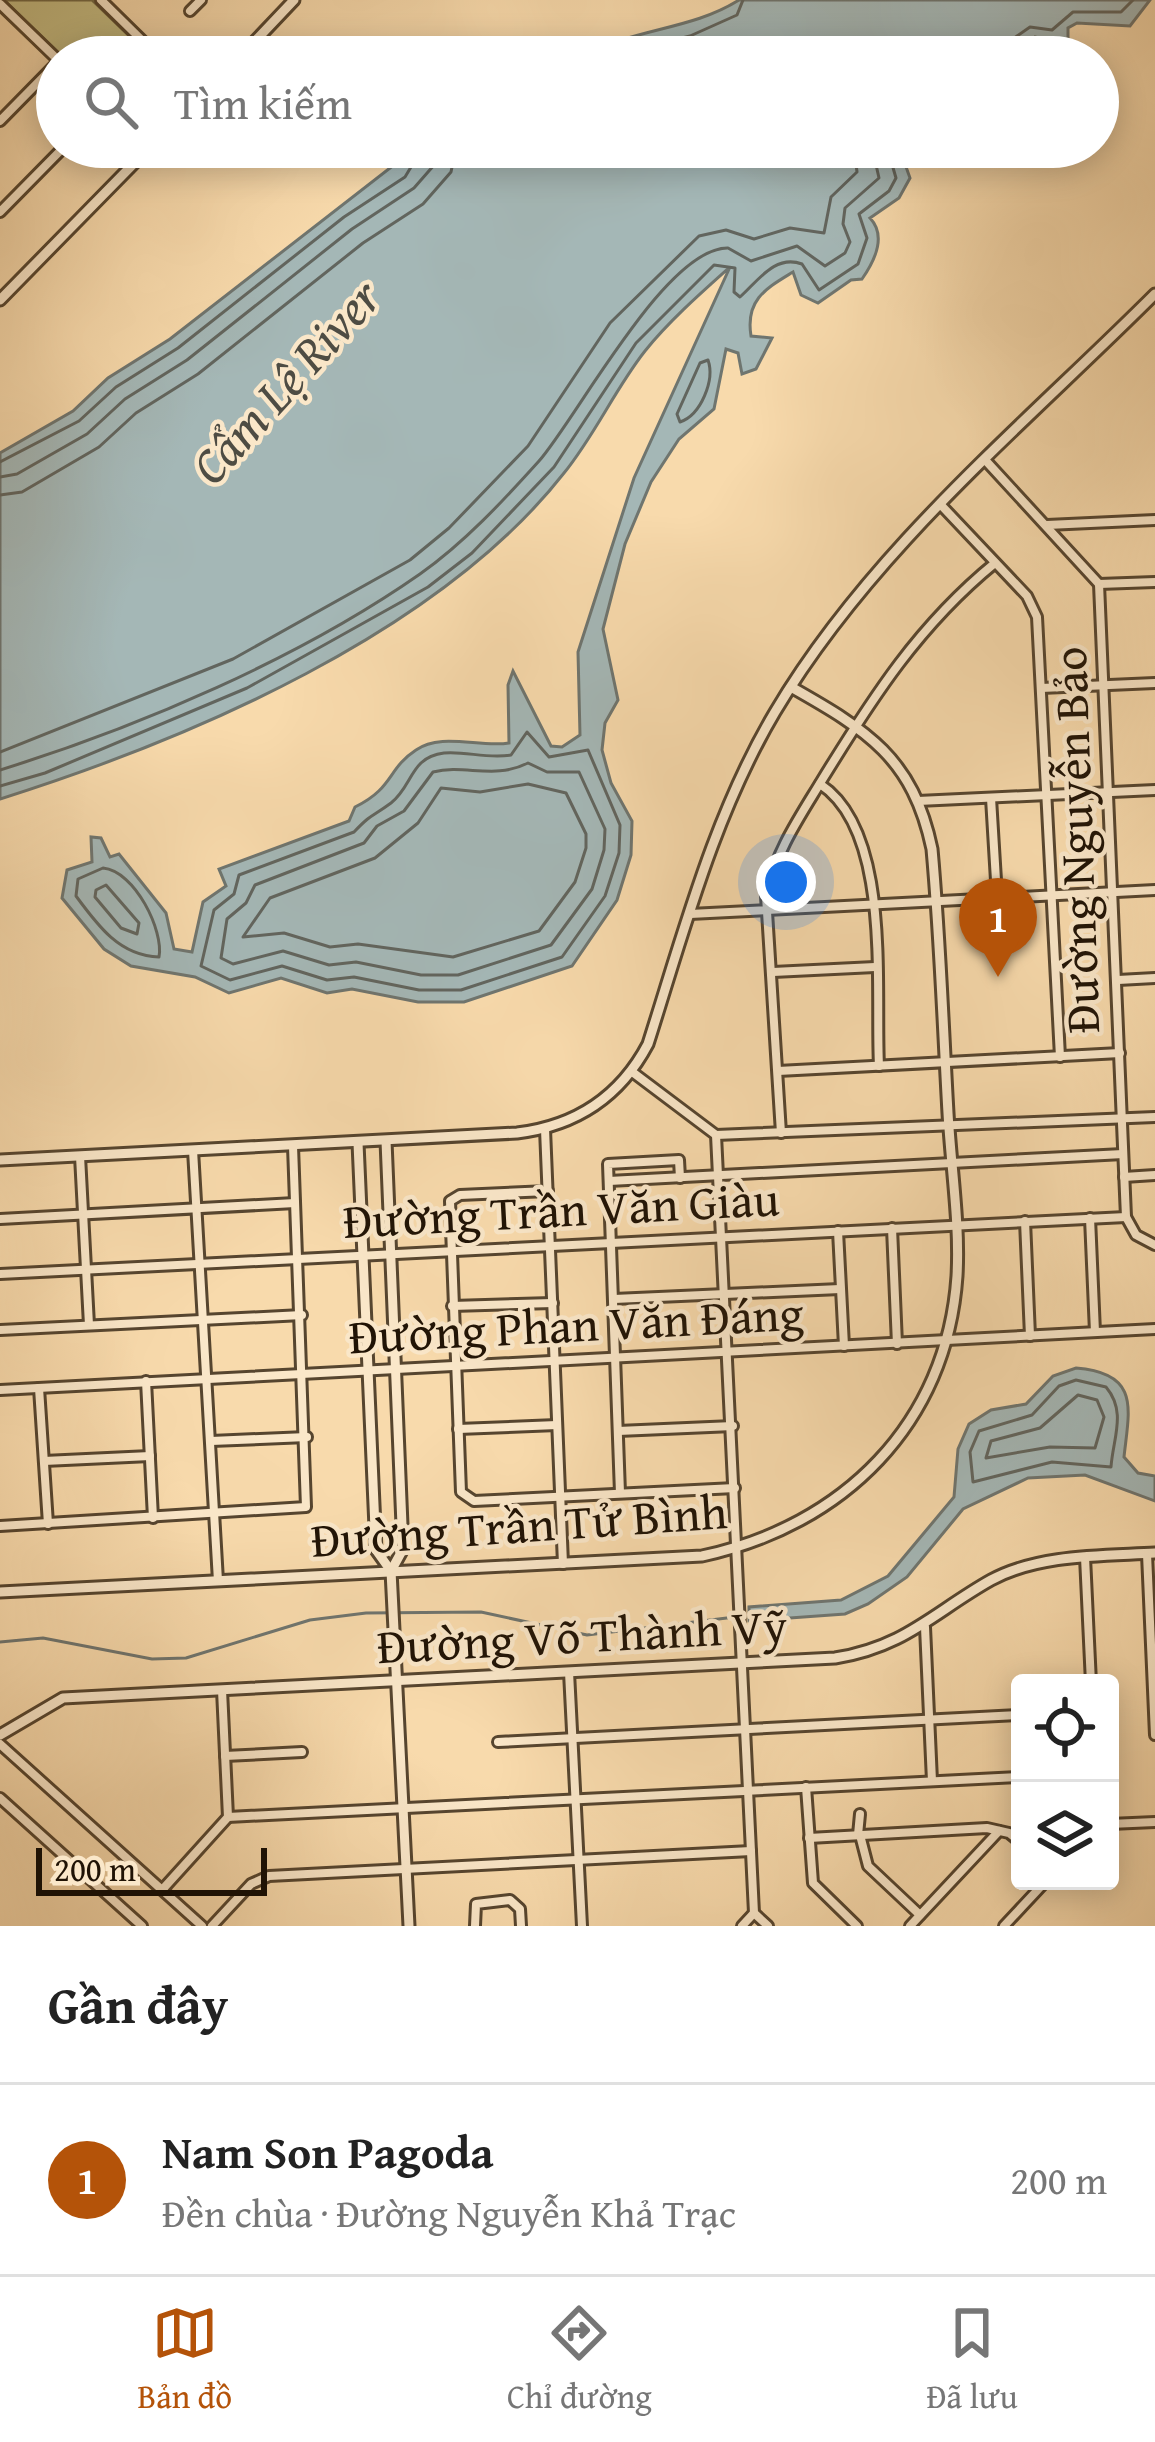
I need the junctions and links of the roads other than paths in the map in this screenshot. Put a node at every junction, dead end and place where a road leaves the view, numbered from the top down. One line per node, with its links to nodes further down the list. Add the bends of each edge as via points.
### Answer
1 (294, 0): 7 (street)
2 (105, 1): 6 (street)
3 (198, 1): 5 (street)
4 (0, 4): 8 (street)
5 (190, 11)
6 (139, 36)
7 (259, 36)
8 (36, 40)
9 (36, 83): 10 (street)
10 (0, 122)
11 (45, 168): 13 (street)
12 (130, 168): 15 (street)
13 (0, 212)
14 (1155, 294): 16 (street)
15 (0, 300)
16 (986, 462): 17 (street); 19 (street, Đường Nguyễn Bảo)
17 (940, 505): 20 (street); 25 (street, via 869,580)
18 (1155, 520): 19 (street)
19 (1045, 525): 22 (street, Đường Nguyễn Bảo)
20 (995, 563): 26 (street, via 1035,610); 27 (street, via 935,614)
21 (1155, 582): 22 (street)
22 (1099, 584): 24 (street, Đường Nguyễn Bảo)
23 (1155, 683): 24 (street)
24 (1104, 686): 26 (street); 30 (street, Đường Nguyễn Bảo)
25 (791, 687): 27 (street, Đường Trần Tử Bình); 41 (street, via 723,818)
26 (1041, 688): 31 (street)
27 (854, 723): 28 (street); 33 (street, Đường Trần Tử Bình, via 888,752)
28 (820, 784): 39 (street, via 845,804 862,838); 40 (street, via 788,832)
29 (1155, 790): 30 (street)
30 (1109, 792): 31 (street); 35 (street, Đường Nguyễn Bảo)
31 (1046, 795): 32 (street); 36 (street)
32 (991, 798): 33 (street); 37 (street)
33 (918, 801): 38 (street, Đường Trần Tử Bình)
34 (1155, 890): 35 (street)
35 (1115, 892): 36 (street); 45 (street, Đường Nguyễn Bảo)
36 (1052, 895): 37 (street); 47 (street)
37 (998, 897): 38 (street)
38 (936, 901): 39 (street); 48 (street, Đường Trần Tử Bình)
39 (872, 904): 40 (street); 42 (street)
40 (766, 910): 41 (street); 43 (street)
41 (689, 914): 51 (street)
42 (874, 967): 43 (street); 49 (street)
43 (773, 972): 50 (street)
44 (1155, 978): 45 (street)
45 (1118, 980): 46 (street, Đường Nguyễn Bảo)
46 (1120, 1053): 47 (street); 53 (street, Đường Nguyễn Bảo)
47 (1060, 1057): 48 (street)
48 (945, 1063): 49 (street); 54 (street, Đường Trần Tử Bình)
49 (879, 1066): 50 (street)
50 (778, 1071): 56 (street)
51 (632, 1072): 55 (street, via 596,1106); 57 (street)
52 (1155, 1117): 53 (street)
53 (1122, 1118): 54 (street); 62 (street, Đường Nguyễn Bảo)
54 (949, 1126): 56 (street); 65 (street, Đường Trần Tử Bình)
55 (545, 1129): 58 (street); 71 (street)
56 (781, 1133): 57 (street)
57 (716, 1135): 67 (street)
58 (386, 1141): 59 (street); 87 (street)
59 (358, 1143): 60 (street); 88 (street)
60 (293, 1146): 61 (street); 72 (street)
61 (193, 1150): 63 (street); 73 (street)
62 (1124, 1154): 65 (street); 68 (street, Đường Nguyễn Bảo)
63 (80, 1156): 64 (street); 74 (street)
64 (0, 1160)
65 (951, 1163): 67 (street); 79 (street, Đường Trần Tử Bình)
66 (1155, 1175): 68 (street)
67 (719, 1176): 69 (street); 82 (street)
68 (1124, 1177): 75 (street, Đường Nguyễn Bảo)
69 (680, 1178): 70 (street); 70 (street, via 679,1160 608,1164)
70 (609, 1181): 83 (street)
71 (548, 1191): 85 (street); 86 (street, via 453,1197)
72 (295, 1203): 73 (street); 89 (street)
73 (197, 1208): 74 (street); 90 (street)
74 (82, 1215): 77 (street); 91 (street)
75 (1126, 1217): 76 (street, Đường Trần Văn Giàu); 84 (street, via 1136,1235)
76 (1090, 1218): 78 (street, Đường Trần Văn Giàu); 103 (street)
77 (0, 1219)
78 (1025, 1221): 79 (street, Đường Trần Văn Giàu); 104 (street)
79 (956, 1225): 80 (street, Đường Trần Văn Giàu); 105 (street, Đường Trần Tử Bình)
80 (892, 1228): 81 (street, Đường Trần Văn Giàu); 106 (street)
81 (838, 1231): 82 (street, Đường Trần Văn Giàu); 93 (street)
82 (723, 1237): 83 (street, Đường Trần Văn Giàu); 94 (street)
83 (612, 1242): 85 (street, Đường Trần Văn Giàu); 95 (street)
84 (1155, 1244)
85 (550, 1246): 86 (street, Đường Trần Văn Giàu); 96 (street)
86 (450, 1251): 87 (street, Đường Trần Văn Giàu); 97 (street)
87 (391, 1254): 88 (street, Đường Trần Văn Giàu); 112 (street)
88 (363, 1255): 89 (street, Đường Trần Văn Giàu); 113 (street)
89 (299, 1258): 90 (street, Đường Trần Văn Giàu); 98 (street)
90 (200, 1263): 91 (street, Đường Trần Văn Giàu); 99 (street)
91 (86, 1269): 92 (street, Đường Trần Văn Giàu); 100 (street)
92 (0, 1274)
93 (840, 1288): 94 (street); 107 (street)
94 (726, 1294): 95 (street); 108 (street)
95 (614, 1299): 109 (street)
96 (553, 1303): 97 (street); 110 (street)
97 (452, 1306): 111 (street)
98 (302, 1315): 99 (street); 114 (street)
99 (204, 1321): 100 (street); 115 (street)
100 (89, 1325): 102 (street)
101 (1155, 1329): 103 (street, Đường Phan Văn Đáng)
102 (0, 1330)
103 (1095, 1332): 104 (street, Đường Phan Văn Đáng)
104 (1030, 1336): 105 (street, Đường Phan Văn Đáng)
105 (946, 1341): 106 (street, Đường Phan Văn Đáng); 134 (street, Đường Trần Tử Bình, via 918,1411 878,1464 818,1514)
106 (897, 1344): 107 (street, Đường Phan Văn Đáng)
107 (844, 1346): 108 (street, Đường Phan Văn Đáng)
108 (730, 1352): 109 (street, Đường Phan Văn Đáng); 120 (street)
109 (616, 1358): 110 (street, Đường Phan Văn Đáng); 122 (street)
110 (555, 1361): 111 (street, Đường Phan Văn Đáng); 119 (street)
111 (455, 1366): 112 (street, Đường Phan Văn Đáng); 121 (street)
112 (396, 1369): 113 (street, Đường Phan Văn Đáng); 138 (street, via 403,1549)
113 (368, 1371): 114 (street, Đường Phan Văn Đáng); 138 (street, via 376,1550)
114 (304, 1373): 115 (street, Đường Phan Văn Đáng); 123 (street)
115 (208, 1378): 116 (street, Đường Phan Văn Đáng); 124 (street)
116 (146, 1381): 117 (street, Đường Phan Văn Đáng); 125 (street)
117 (39, 1388): 118 (street, Đường Phan Văn Đáng); 126 (street)
118 (0, 1390)
119 (557, 1425): 121 (street); 129 (street)
120 (733, 1426): 122 (street); 127 (street)
121 (458, 1429): 129 (street, via 461,1492 469,1501)
122 (618, 1431): 128 (street)
123 (307, 1437): 124 (street); 130 (street, via 306,1508)
124 (211, 1441): 130 (street)
125 (149, 1456): 126 (street); 131 (street)
126 (44, 1461): 132 (street)
127 (735, 1487): 128 (street); 134 (street)
128 (620, 1492): 129 (street)
129 (560, 1495): 137 (street)
130 (215, 1515): 131 (street); 139 (street)
131 (153, 1518): 132 (street)
132 (48, 1524): 133 (street)
133 (0, 1526)
134 (737, 1549): 137 (street, Đường Trần Tử Bình); 142 (street)
135 (1151, 1553): 136 (street, Đường Võ Thành Vỹ); 151 (street)
136 (1085, 1557): 141 (street, Đường Võ Thành Vỹ, via 991,1580); 144 (street)
137 (563, 1564): 138 (street, Đường Trần Tử Bình)
138 (391, 1571): 139 (street, Đường Trần Tử Bình); 145 (street)
139 (218, 1581): 140 (street, Đường Trần Tử Bình)
140 (0, 1592)
141 (925, 1628): 142 (street, Đường Võ Thành Vỹ, via 859,1654); 148 (street)
142 (742, 1663): 143 (street, Đường Võ Thành Vỹ); 149 (street)
143 (569, 1672): 145 (street, Đường Võ Thành Vỹ); 152 (street)
144 (1091, 1674)
145 (397, 1682): 146 (street, Đường Võ Thành Vỹ); 163 (street)
146 (222, 1690): 150 (street, Đường Võ Thành Vỹ, via 63,1698); 156 (street)
147 (1011, 1714): 148 (street)
148 (928, 1719): 149 (street); 158 (street)
149 (745, 1729): 152 (street); 160 (street)
150 (0, 1735)
151 (1155, 1735)
152 (572, 1738): 153 (street); 162 (street)
153 (498, 1742)
154 (0, 1744): 176 (street)
155 (302, 1752): 156 (street)
156 (225, 1756): 165 (street)
157 (1011, 1777): 158 (street)
158 (932, 1781): 159 (street)
159 (806, 1787): 160 (street); 171 (street)
160 (748, 1790): 162 (street); 172 (street)
161 (0, 1798): 179 (street)
162 (576, 1799): 163 (street); 173 (street)
163 (403, 1808): 165 (street); 174 (street)
164 (860, 1814): 169 (street)
165 (228, 1817): 176 (street)
166 (1155, 1822): 167 (street)
167 (1119, 1824)
168 (1000, 1830): 169 (street); 170 (street); 178 (street)
169 (859, 1835): 171 (street); 178 (street, via 868,1866)
170 (1011, 1837)
171 (809, 1838): 188 (street, via 812,1882)
172 (751, 1851): 173 (street); 177 (street)
173 (579, 1860): 174 (street); 185 (street)
174 (406, 1869): 181 (street, via 261,1878); 182 (street)
175 (1038, 1890): 190 (street)
176 (162, 1891): 180 (street)
177 (754, 1913): 186 (street); 187 (street)
178 (920, 1915): 189 (street)
179 (142, 1926)
180 (202, 1926)
181 (212, 1926)
182 (409, 1926)
183 (475, 1926): 184 (street, via 476,1904 510,1900)
184 (521, 1926)
185 (582, 1926)
186 (742, 1926)
187 (768, 1926)
188 (857, 1926)
189 (910, 1926)
190 (1004, 1926)

